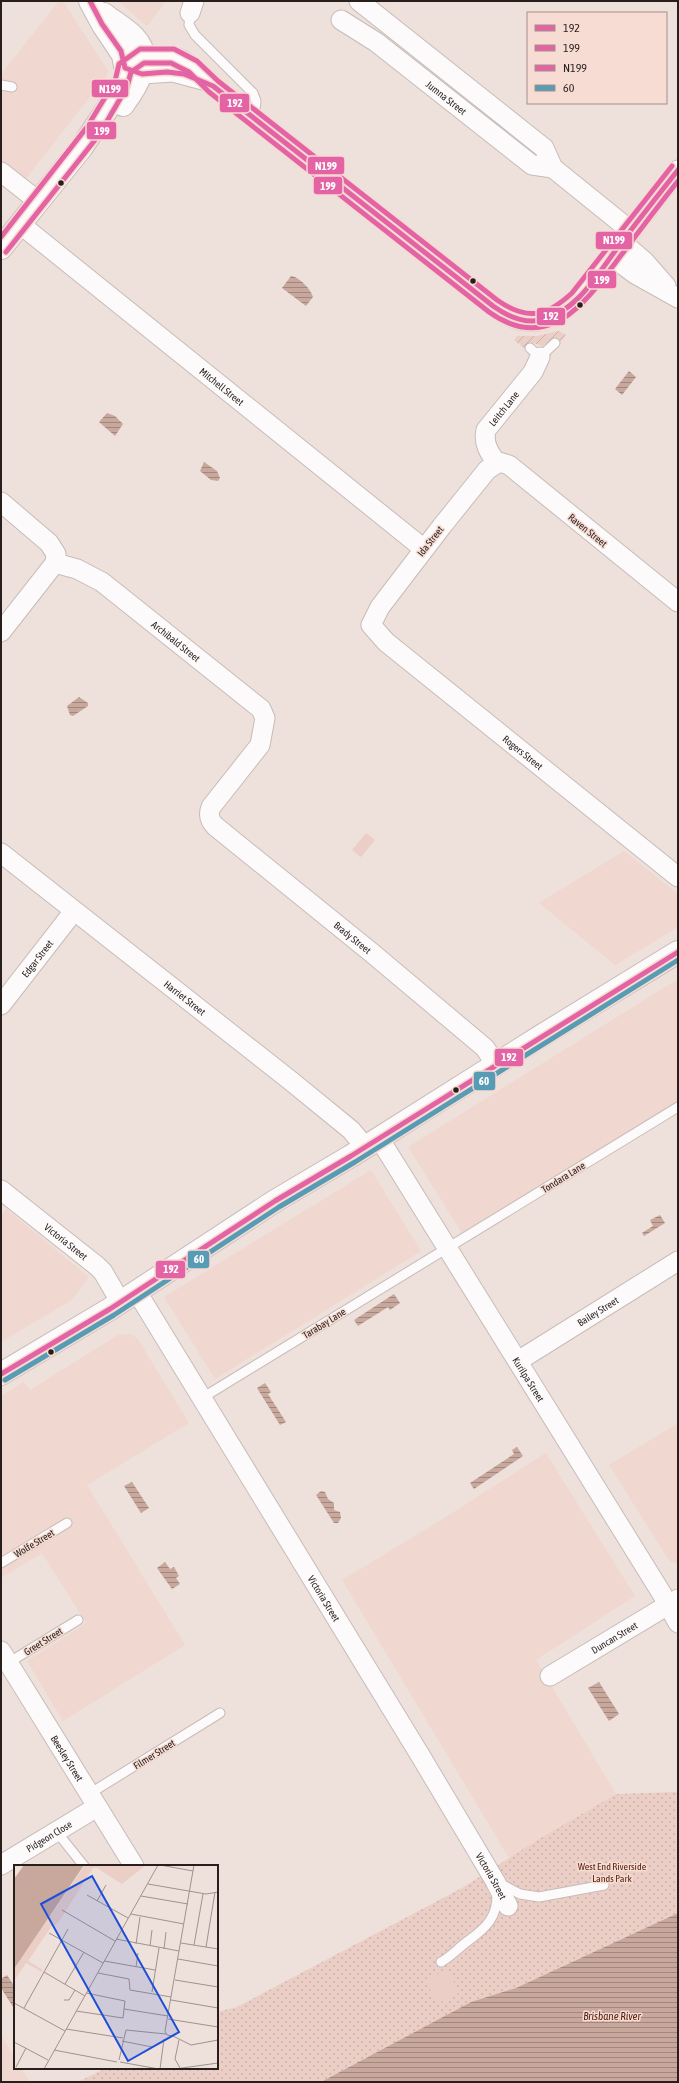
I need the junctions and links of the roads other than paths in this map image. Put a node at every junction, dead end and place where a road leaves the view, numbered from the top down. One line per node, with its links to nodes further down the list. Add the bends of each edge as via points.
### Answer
1 (91, 1): 5 (street, via 134,38 140,47)
2 (359, 1): 9 (street, Jumna Street, via 544,148)
3 (191, 5): 8 (lane, via 189,25 195,35 253,93 256,101)
4 (341, 20): 9 (street, Jumna Street, via 376,42 532,165)
5 (138, 65): 8 (street, via 166,55 183,60); 12 (street, via 136,88 119,110 82,147)
6 (1, 85): 7 (lane)
7 (12, 87)
8 (254, 118): 14 (street, via 497,309 519,320 544,320 570,305)
9 (553, 168): 14 (street, Jumna Street)
10 (678, 170): 14 (street)
11 (1, 172): 12 (street)
12 (38, 201): 13 (street)
13 (20, 224): 15 (street); 21 (street, Mitchell Street)
14 (622, 243): 16 (street, Jumna Street, via 645,262)
15 (1, 248)
16 (674, 295)
17 (555, 344): 18 (lane)
18 (535, 352): 19 (street, Leitch Lane, via 533,372 486,430 487,448)
19 (497, 463): 21 (street, Ida Street, via 487,470); 23 (street, Raven Street, via 503,462 511,467)
20 (1, 502): 22 (street, via 49,543 56,554)
21 (424, 549): 24 (street, Ida Street, via 380,607)
22 (55, 563): 25 (street); 26 (street, Archibald Street, via 77,569 102,582 261,709 265,718 260,744)
23 (678, 602)
24 (371, 625): 28 (street, Rogers Street, via 386,642)
25 (1, 632)
26 (209, 813): 32 (street, Brady Street, via 214,826 485,1048)
27 (1, 853): 29 (street, Harriet Street)
28 (678, 877)
29 (74, 911): 31 (street, Edgar Street); 34 (street, Harriet Street, via 345,1125)
30 (678, 952): 32 (street)
31 (1, 1005)
32 (496, 1064): 34 (street)
33 (678, 1107): 36 (lane, Tondara Lane)
34 (372, 1142): 36 (street, Kurilpa Street); 38 (street, via 275,1201)
35 (1, 1190): 38 (street, Victoria Street, via 97,1266)
36 (448, 1248): 39 (street, Kurilpa Street); 41 (lane, Tarabay Lane)
37 (678, 1261): 39 (street, Bailey Street)
38 (129, 1297): 40 (street); 41 (street, Victoria Street)
39 (518, 1361): 44 (street, Kurilpa Street)
40 (1, 1374)
41 (202, 1398): 55 (street, Victoria Street)
42 (67, 1523): 43 (lane, Wolfe Street)
43 (1, 1563)
44 (673, 1602): 46 (street, Kurilpa Street); 48 (street, Duncan Street)
45 (78, 1620): 47 (lane, Greet Street)
46 (678, 1623)
47 (5, 1657): 50 (street, Beesley Street)
48 (550, 1676)
49 (220, 1713): 50 (lane, Filmer Street)
50 (93, 1800): 51 (street, Pidgeon Close); 54 (street, Beesley Street)
51 (56, 1830): 52 (street, Pidgeon Close); 53 (lane)
52 (1, 1865)
53 (83, 1865)
54 (133, 1865)
55 (495, 1881): 56 (lane, via 520,1894 539,1897); 57 (street, Victoria Street); 58 (lane, via 496,1904 485,1928 452,1956)
56 (604, 1885)
57 (508, 1906)
58 (440, 1962)

